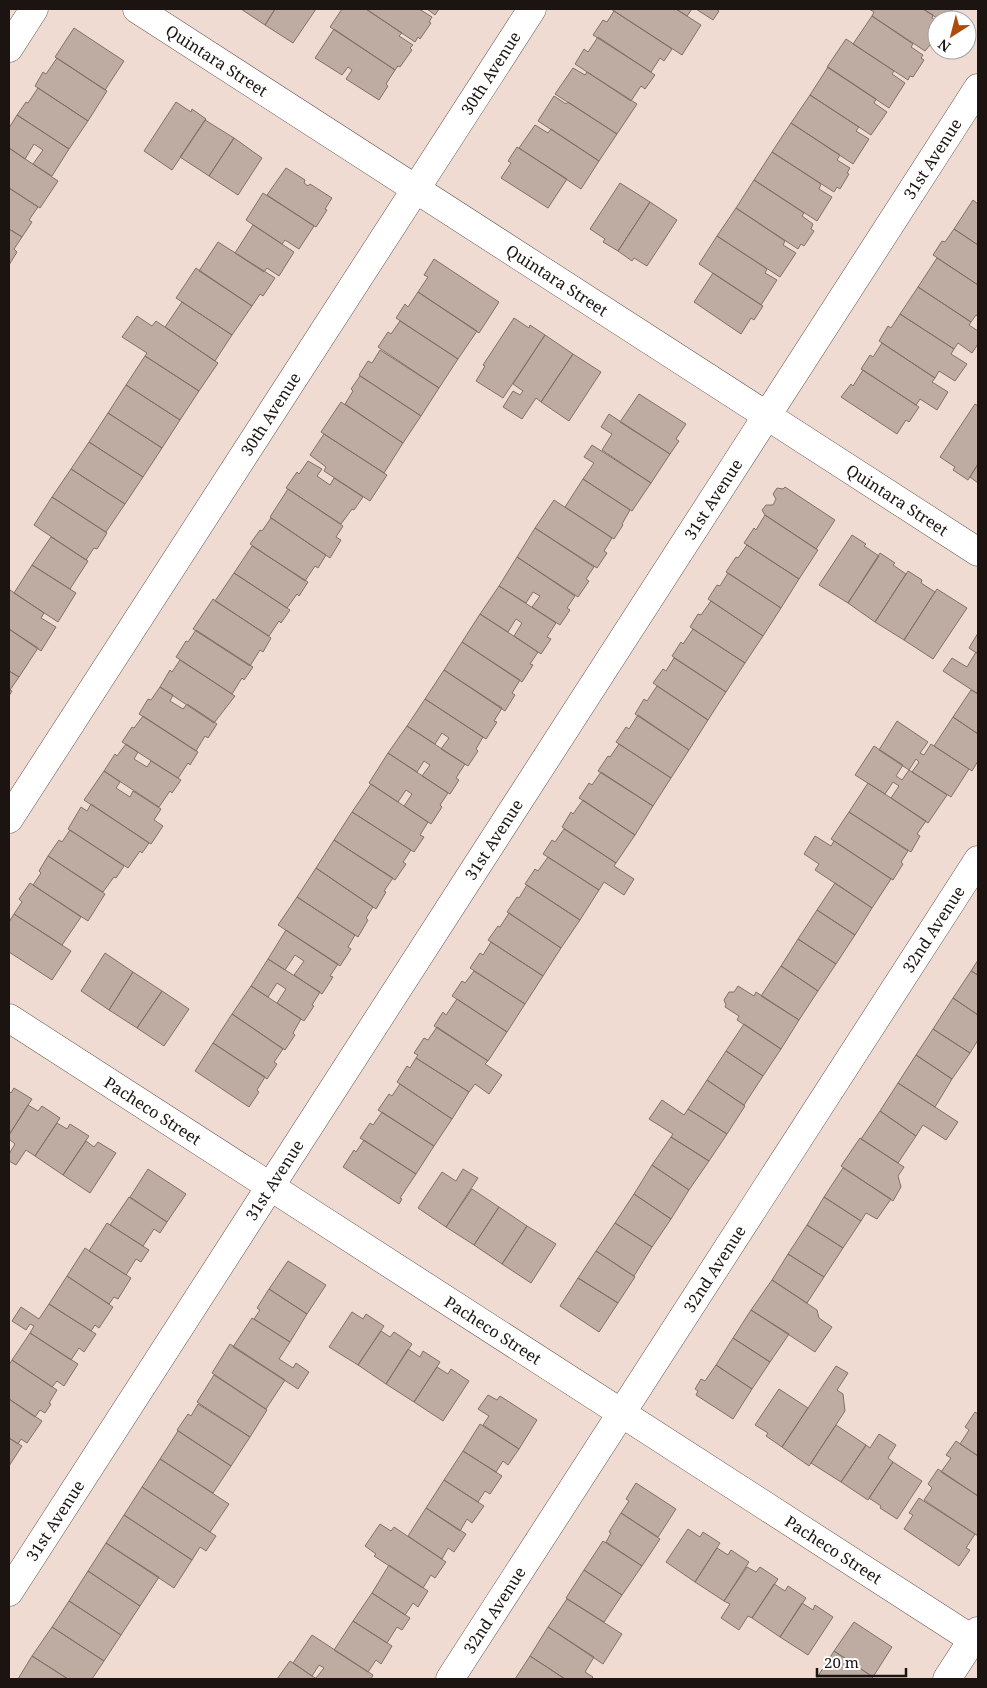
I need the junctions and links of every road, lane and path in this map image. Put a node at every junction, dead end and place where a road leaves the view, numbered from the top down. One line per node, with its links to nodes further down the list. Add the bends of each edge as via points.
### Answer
1 (34, 9): 4 (street)
2 (137, 9): 6 (street, Quintara Street)
3 (532, 9): 6 (street, 30th Avenue)
4 (9, 48)
5 (978, 88): 7 (street, 31st Avenue)
6 (415, 189): 7 (street, Quintara Street); 9 (street, 30th Avenue)
7 (767, 415): 8 (street, Quintara Street); 12 (street, 31st Avenue)
8 (978, 552)
9 (9, 819)
10 (978, 860): 13 (street, 32nd Avenue)
11 (9, 1018): 12 (street, Pacheco Street)
12 (270, 1186): 13 (street, Pacheco Street); 14 (street, 31st Avenue)
13 (622, 1413): 15 (street, Pacheco Street); 16 (street, 32nd Avenue)
14 (9, 1592)
15 (976, 1638): 17 (street)
16 (450, 1679)
17 (947, 1679)

